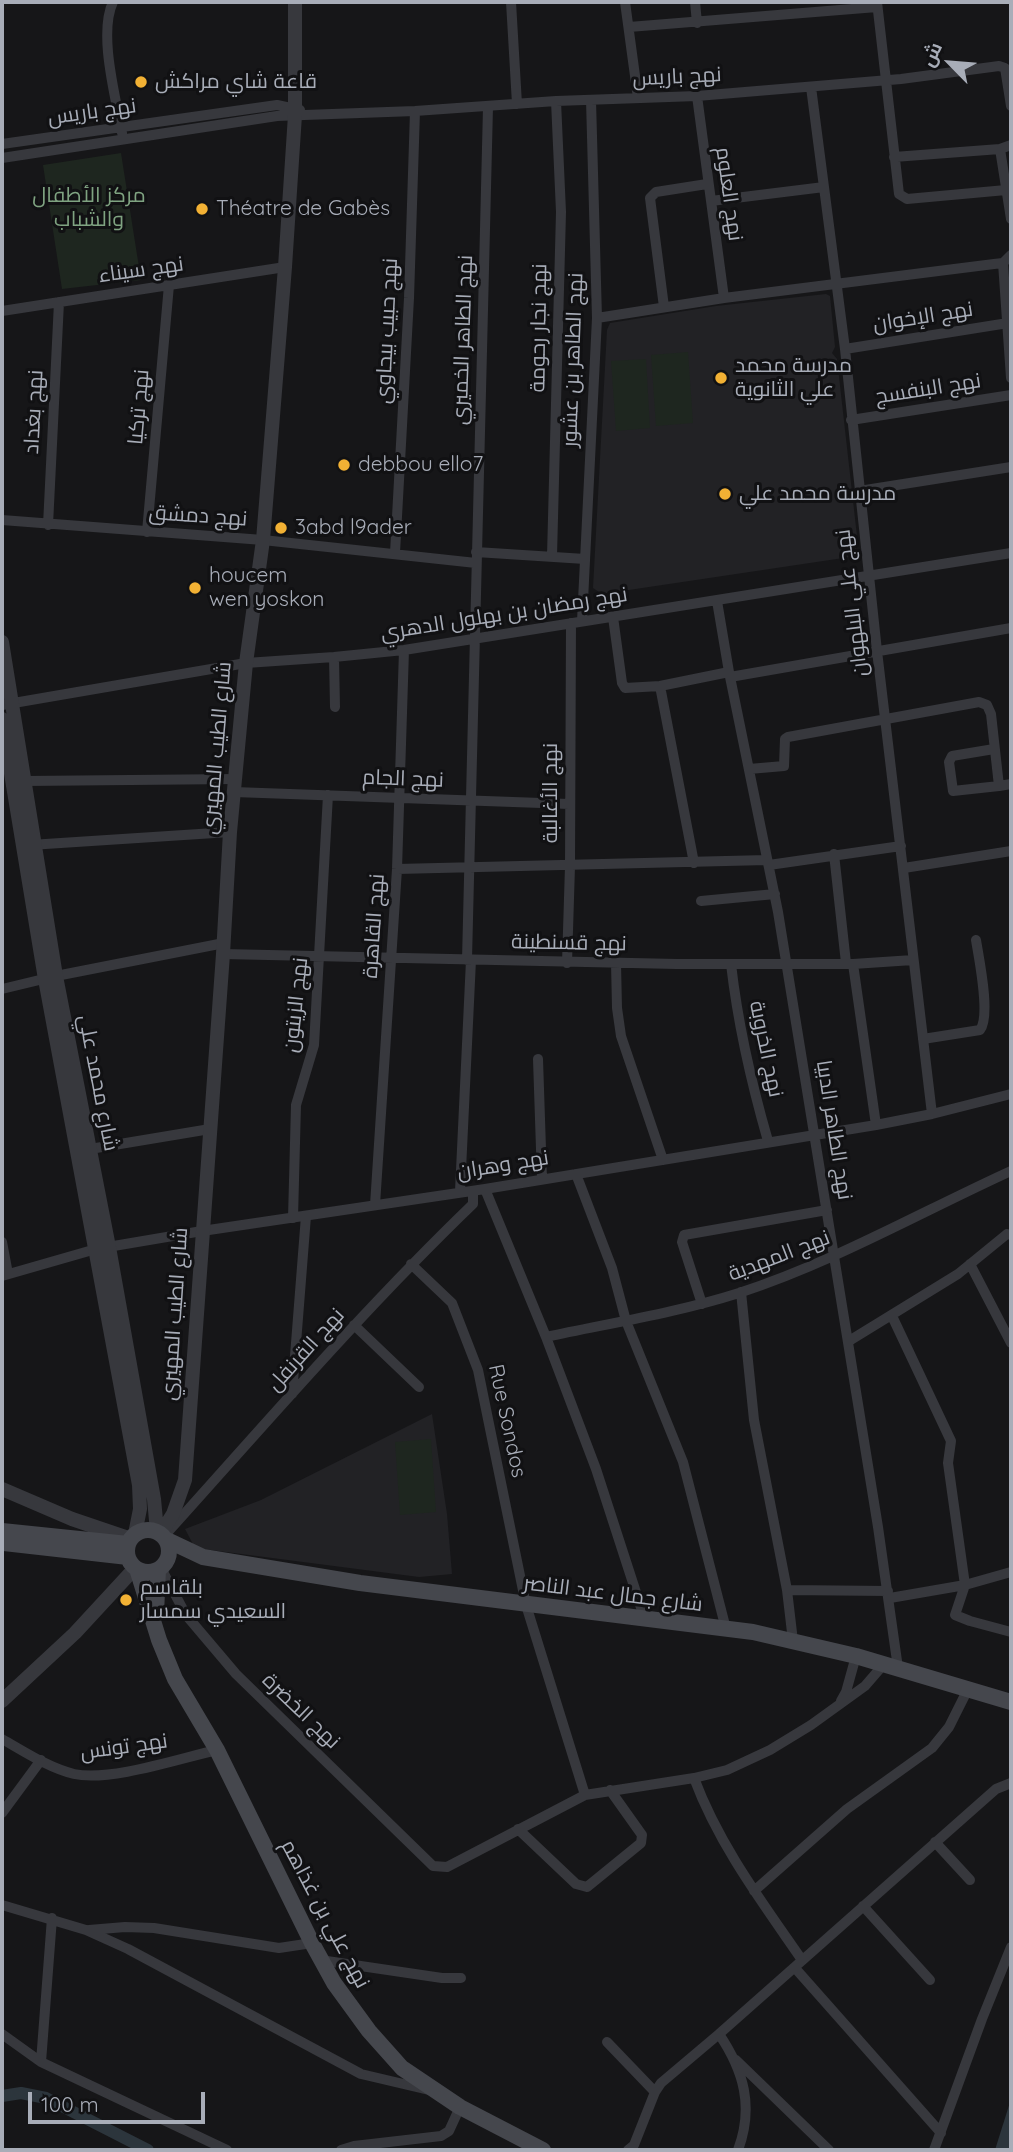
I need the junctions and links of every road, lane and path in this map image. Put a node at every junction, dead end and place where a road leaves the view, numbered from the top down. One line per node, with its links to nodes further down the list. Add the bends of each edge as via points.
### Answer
1 (113, 2): 20 (street, via 108,34)
2 (295, 2): 18 (street, شارع الطيب المهيري)
3 (511, 2): 15 (street)
4 (625, 2): 8 (street)
5 (695, 2): 7 (street)
6 (877, 4): 7 (street); 9 (street)
7 (697, 23): 8 (street)
8 (629, 27): 12 (street)
9 (885, 80): 10 (street, نهج باريس); 16 (street, نهج باريس, via 1002,65); 24 (street)
10 (811, 87): 11 (street, نهج باريس); 27 (street, نهج علي البلهوان)
11 (697, 96): 12 (street, نهج باريس); 26 (street, نهج العلوم)
12 (638, 98): 13 (street, نهج باريس)
13 (591, 100): 14 (street, نهج باريس); 39 (street, نهج الطاهر بن عشور)
14 (556, 101): 15 (street, نهج باريس); 53 (street, نهج نجار رحومة, via 561,212)
15 (517, 104): 17 (street, نهج باريس)
16 (1011, 106)
17 (488, 107): 19 (street, نهج باريس); 54 (street, نهج الطاهر الخميري)
18 (295, 111): 19 (street, نهج باريس, via 311,115); 20 (street, نهج باريس, via 277,105); 21 (street, نهج باريس); 32 (street, شارع الطيب المهيري)
19 (415, 111): 51 (street, نهج حبيب بيجاوي)
20 (121, 127): 21 (street); 22 (street, نهج باريس)
21 (124, 139): 25 (street, نهج باريس)
22 (2, 144)
23 (1006, 147): 24 (street); 28 (street)
24 (894, 157): 28 (street, via 898,192 907,199)
25 (2, 158)
26 (707, 184): 29 (street, نهج العلوم); 37 (street, via 656,192 650,198)
27 (824, 187): 29 (street); 33 (street, نهج علي البلهوان)
28 (1006, 190): 30 (street)
29 (710, 201): 35 (street, نهج العلوم)
30 (1011, 219)
31 (1007, 259): 33 (street); 40 (street)
32 (285, 267): 34 (street, نهج سيناء); 50 (street, شارع الطيب المهيري)
33 (836, 283): 35 (street); 41 (street, نهج علي البلهوان)
34 (169, 285): 36 (street, نهج سيناء); 49 (street, نهج تركيا)
35 (724, 298): 37 (street)
36 (59, 302): 38 (street, نهج سيناء); 48 (street, نهج بغداد)
37 (664, 307): 39 (street)
38 (2, 311)
39 (597, 318): 55 (street, نهج الطاهر بن عشور)
40 (1008, 323): 41 (street, نهج الإخوان); 42 (street)
41 (845, 349): 44 (street, نهج علي البلهوان)
42 (1011, 378)
43 (1011, 395): 44 (street, نهج البنفسج)
44 (851, 421): 46 (street, نهج علي البلهوان)
45 (1011, 467): 46 (street)
46 (859, 491): 56 (street, نهج علي البلهوان)
47 (2, 520): 48 (street, نهج دمشق)
48 (48, 525): 49 (street, نهج دمشق)
49 (147, 532): 50 (street, نهج دمشق)
50 (263, 540): 51 (street, نهج دمشق); 66 (street, شارع الطيب المهيري)
51 (395, 553): 54 (street, نهج دمشق)
52 (1011, 553): 56 (street, نهج رمضان بن بهلول الدهري)
53 (552, 556): 54 (street, نهج دمشق); 55 (street, نهج دمشق)
54 (476, 558): 61 (street, نهج الطاهر الخميري)
55 (585, 559): 59 (street, نهج الطاهر بن عشور)
56 (869, 577): 57 (street, نهج رمضان بن بهلول الدهري); 64 (street, نهج علي البلهوان)
57 (717, 601): 58 (street, نهج رمضان بن بهلول الدهري); 67 (street, نهج الطاهر الدبيا)
58 (613, 617): 59 (street, نهج رمضان بن بهلول الدهري); 68 (street, via 624,686)
59 (576, 622): 61 (street, نهج رمضان بن بهلول الدهري); 82 (street, نهج الأغالبة)
60 (1011, 628): 64 (street)
61 (476, 638): 63 (street, نهج رمضان بن بهلول الدهري); 81 (street, نهج الطاهر الخميري)
62 (2, 642): 69 (street, شارع محمد علي)
63 (404, 650): 65 (street, نهج رمضان بن بهلول الدهري); 80 (street, نهج القاهرة)
64 (877, 651): 67 (street); 72 (street, نهج علي البلهوان)
65 (334, 657): 66 (street, نهج رمضان بن بهلول الدهري); 70 (street)
66 (246, 663): 69 (street, نهج رمضان بن بهلول الدهري); 77 (street, شارع الطيب المهيري)
67 (729, 674): 68 (street); 74 (street, نهج الطاهر الدبيا)
68 (660, 686): 89 (street)
69 (6, 704): 75 (street, شارع محمد علي)
70 (335, 707)
71 (2, 719): 84 (street, شارع محمد علي)
72 (886, 719): 73 (street, via 983,702 991,714); 74 (street, via 788,737 784,766); 85 (street, نهج علي البلهوان)
73 (994, 749): 78 (street); 78 (street, via 952,756 949,762 953,791)
74 (749, 769): 88 (street, نهج الطاهر الدبيا)
75 (25, 781): 77 (street, نهج الجام); 84 (street, شارع محمد علي)
76 (1011, 784): 78 (street)
77 (235, 785): 79 (street, نهج الجام); 83 (street, شارع الطيب المهيري)
78 (999, 786)
79 (328, 795): 80 (street, نهج الجام); 98 (street, نهج الزيتون)
80 (400, 798): 81 (street, نهج الجام); 93 (street, نهج القاهرة)
81 (472, 801): 82 (street, نهج الجام); 91 (street, نهج الطاهر الخميري)
82 (569, 804): 90 (street, نهج الأغالبة)
83 (230, 832): 84 (street); 97 (street, شارع الطيب المهيري)
84 (28, 845): 107 (street, شارع محمد علي)
85 (901, 846): 87 (street); 92 (street, نهج علي البلهوان)
86 (1011, 851): 92 (street)
87 (834, 854): 88 (street); 104 (street)
88 (768, 862): 89 (street); 94 (street, نهج الطاهر الدبيا)
89 (694, 863): 90 (street)
90 (570, 866): 91 (street); 102 (street, نهج الأغالبة)
91 (470, 868): 93 (street); 100 (street, نهج الطاهر الخميري)
92 (904, 868): 101 (street, نهج علي البلهوان)
93 (397, 869): 99 (street, نهج القاهرة)
94 (775, 894): 95 (street); 106 (street, نهج الطاهر الدبيا)
95 (701, 901)
96 (976, 940): 109 (street, via 983,1028)
97 (224, 948): 98 (street, نهج قسنطينة); 107 (street, نهج قسنطينة); 114 (street, شارع الطيب المهيري)
98 (320, 957): 99 (street, نهج قسنطينة); 127 (street, نهج الزيتون, via 314,1045 296,1105)
99 (392, 957): 100 (street, نهج قسنطينة); 124 (street, نهج القاهرة)
100 (469, 960): 102 (street, نهج قسنطينة); 123 (street, نهج الطاهر الخميري)
101 (914, 960): 104 (street, نهج قسنطينة); 109 (street, نهج علي البلهوان)
102 (567, 963): 103 (street, نهج قسنطينة)
103 (616, 963): 105 (street, نهج قسنطينة); 118 (street, via 621,1037)
104 (849, 963): 106 (street, نهج قسنطينة); 113 (street)
105 (731, 964): 106 (street, نهج قسنطينة); 116 (street, نهج الخروبة, via 748,1069)
106 (787, 964): 115 (street, نهج الطاهر الدبيا)
107 (50, 977): 108 (street, نهج قسنطينة); 117 (street, شارع محمد علي); 131 (street, شارع محمد علي)
108 (2, 989)
109 (923, 1039): 112 (street, نهج علي البلهوان)
110 (538, 1059): 121 (street)
111 (1011, 1094): 112 (street, نهج وهران)
112 (932, 1114): 113 (street, نهج وهران)
113 (876, 1125): 115 (street, نهج وهران)
114 (210, 1129): 117 (street); 128 (street, شارع الطيب المهيري)
115 (815, 1134): 116 (street, نهج وهران); 125 (street, نهج الطاهر الدبيا)
116 (768, 1141): 118 (street, نهج وهران)
117 (90, 1149): 131 (street, شارع محمد علي)
118 (663, 1160): 120 (street, نهج وهران)
119 (1011, 1171): 132 (street, نهج المهدية)
120 (576, 1174): 121 (street, نهج وهران); 139 (street, via 612,1268)
121 (542, 1179): 122 (street, نهج وهران)
122 (479, 1190): 123 (street, نهج وهران); 133 (street, نهج القرنفل, via 473,1204); 141 (street)
123 (460, 1191): 124 (street, نهج وهران)
124 (375, 1205): 126 (street, نهج وهران)
125 (827, 1210): 132 (street, نهج الطاهر الدبيا); 137 (street, via 684,1235 682,1242)
126 (306, 1216): 127 (street, نهج وهران); 145 (street)
127 (293, 1218): 128 (street, نهج وهران)
128 (202, 1231): 131 (street, نهج وهران); 148 (street, شارع الطيب المهيري, via 185,1480)
129 (1011, 1235): 134 (street, via 1003,1236)
130 (2, 1242): 135 (street)
131 (103, 1248): 135 (street, نهج وهران); 148 (street, شارع محمد علي); 150 (street, شارع محمد علي, via 139,1485)
132 (835, 1255): 136 (street, نهج المهدية); 142 (street, نهج الطاهر الدبيا)
133 (411, 1264): 140 (street, نهج القرنفل); 157 (street, Rue Sondos, via 452,1303 478,1370)
134 (970, 1264): 138 (street); 143 (street)
135 (5, 1275)
136 (741, 1292): 137 (street, نهج المهدية); 155 (street, via 754,1420)
137 (702, 1304): 139 (street, نهج المهدية)
138 (892, 1315): 142 (street); 154 (street, via 951,1441 948,1463)
139 (626, 1321): 141 (street, نهج المهدية); 160 (street, via 683,1462)
140 (354, 1325): 144 (street); 145 (street, نهج القرنفل)
141 (546, 1337): 158 (street, via 596,1469)
142 (849, 1341): 156 (street, نهج الطاهر الدبيا)
143 (1011, 1343)
144 (419, 1387)
145 (292, 1395): 148 (street, نهج القرنفل)
146 (2, 1489): 150 (street)
147 (2, 1531): 150 (main road)
148 (162, 1535): 150 (main road, via 142,1530); 151 (main road, شارع جمال عبد الناصر); 152 (main road, via 169,1553)
149 (2, 1542): 150 (main road)
150 (133, 1552): 152 (main road, via 151,1572); 159 (main road, نهج علي بن غذاهم); 166 (street, via 75,1633)
151 (203, 1556): 152 (main road, شارع جمال عبد الناصر); 157 (main road, شارع جمال عبد الناصر)
152 (161, 1567): 159 (main road, نهج علي بن غذاهم); 177 (street, نهج الخضرة, via 187,1615 236,1674 433,1866 447,1867)
153 (1011, 1572): 154 (street)
154 (965, 1585): 156 (street); 161 (street, via 956,1616)
155 (787, 1590): 156 (street); 162 (street)
156 (889, 1594): 164 (street, نهج الطاهر الدبيا)
157 (526, 1605): 158 (main road, شارع جمال عبد الناصر); 175 (street, Rue Sondos)
158 (645, 1620): 160 (main road, شارع جمال عبد الناصر)
159 (155, 1623): 170 (main road, نهج علي بن غذاهم, via 175,1679)
160 (726, 1629): 162 (main road, شارع جمال عبد الناصر)
161 (1011, 1632)
162 (793, 1641): 163 (main road, شارع جمال عبد الناصر)
163 (856, 1656): 164 (main road, شارع جمال عبد الناصر); 168 (street)
164 (891, 1666): 165 (main road, شارع جمال عبد الناصر); 168 (street)
165 (968, 1689): 167 (main road, شارع جمال عبد الناصر); 180 (street, via 949,1727 932,1748 847,1809)
166 (2, 1701)
167 (1011, 1702)
168 (838, 1706): 172 (street, via 770,1750 727,1770)
169 (2, 1739): 171 (street, نهج تونس)
170 (217, 1749): 171 (street, نهج تونس, via 132,1770 88,1775); 185 (main road, نهج علي بن غذاهم)
171 (41, 1760): 176 (street)
172 (694, 1778): 174 (street); 180 (street, via 707,1812)
173 (1011, 1783): 178 (street, via 996,1789)
174 (610, 1790): 175 (street); 177 (street, via 642,1835 641,1843 587,1887 576,1884)
175 (585, 1795): 177 (street)
176 (2, 1813)
177 (518, 1829)
178 (936, 1842): 179 (street); 182 (street)
179 (971, 1880)
180 (754, 1891): 188 (street)
181 (2, 1905): 183 (street)
182 (863, 1906): 188 (street); 190 (street)
183 (52, 1918): 184 (street); 195 (street)
184 (86, 1930): 185 (street, via 139,1926 279,1948); 196 (street, via 361,2074)
185 (312, 1943): 187 (main road, نهج علي بن غذاهم)
186 (1011, 1947): 199 (street)
187 (320, 1960): 189 (street); 196 (main road, نهج علي بن غذاهم, via 387,2053)
188 (798, 1964): 192 (street); 199 (street)
189 (461, 1978)
190 (930, 1980)
191 (2, 2034): 195 (street)
192 (719, 2034): 194 (street); 197 (street)
193 (607, 2042): 197 (street)
194 (736, 2060): 204 (street, via 746,2104); 205 (street)
195 (41, 2062): 200 (street)
196 (435, 2092): 198 (main road, نهج علي بن غذاهم)
197 (655, 2092): 203 (street)
198 (460, 2107): 201 (street, via 449,2131 441,2136); 202 (main road, نهج علي بن غذاهم)
199 (941, 2133): 206 (street)
200 (227, 2150)
201 (341, 2150)
202 (543, 2150)
203 (628, 2150)
204 (737, 2150)
205 (829, 2150)
206 (934, 2150)

